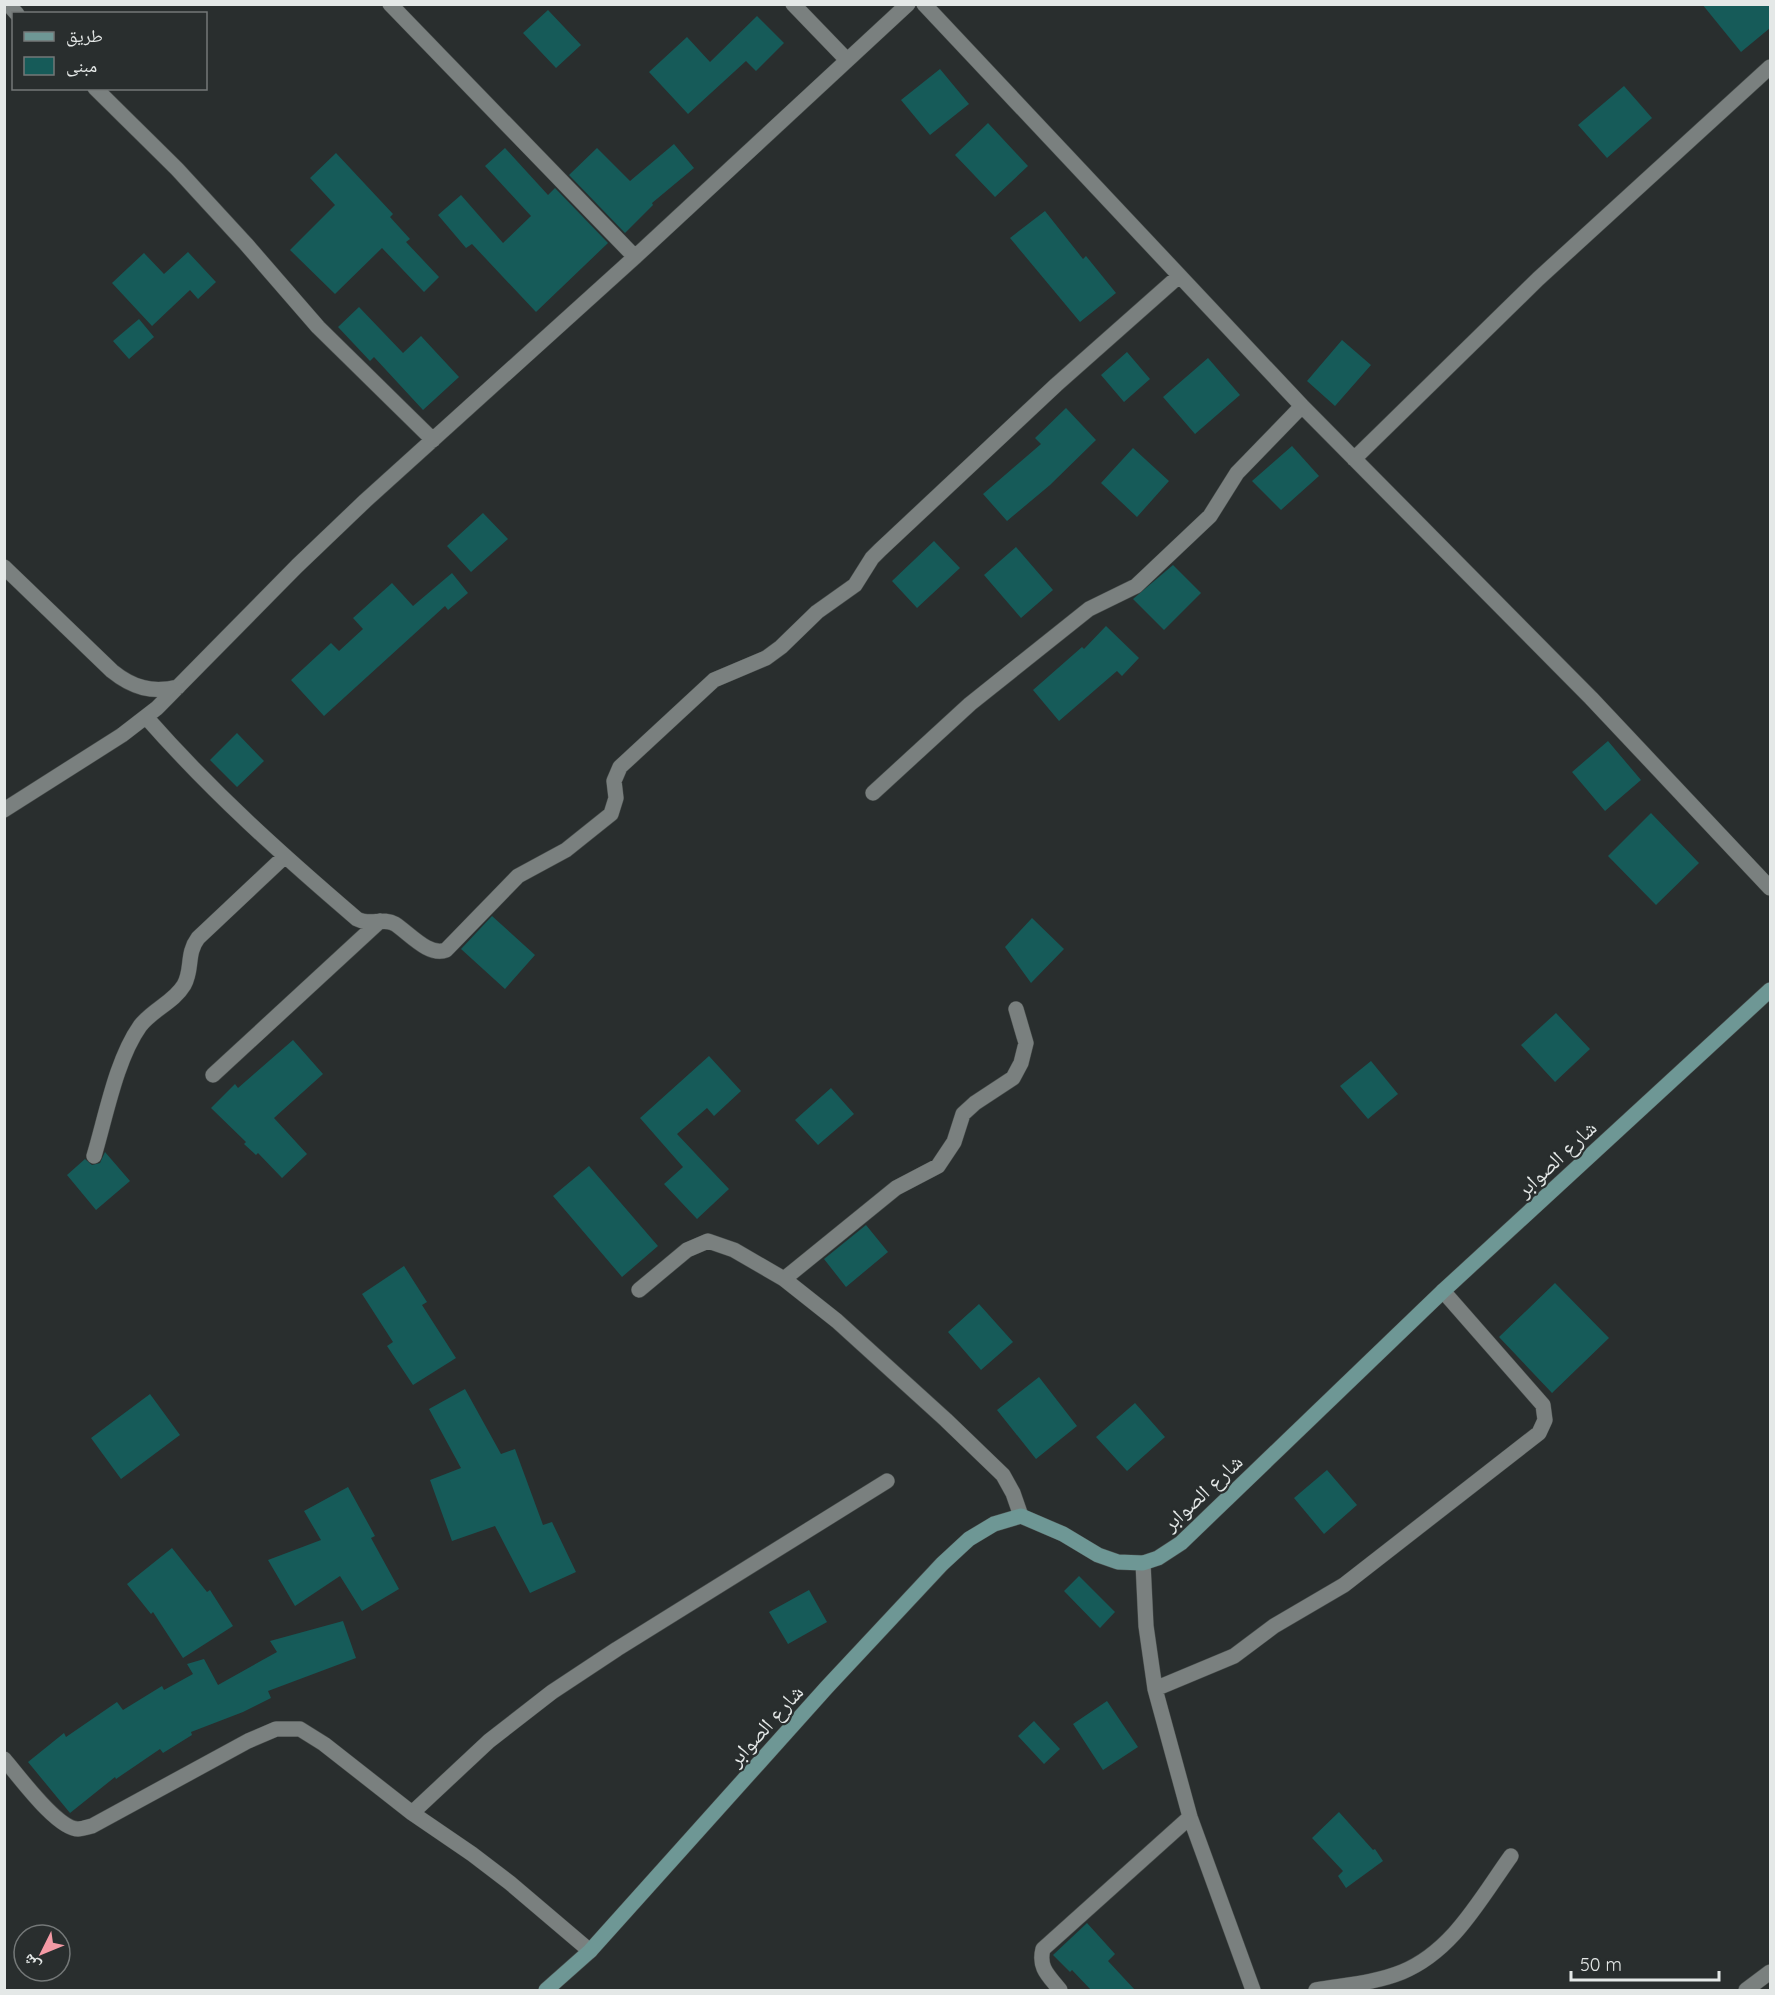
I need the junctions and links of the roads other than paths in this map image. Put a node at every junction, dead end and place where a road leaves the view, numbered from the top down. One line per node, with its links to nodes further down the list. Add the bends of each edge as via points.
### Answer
1 (390, 4): 8 (street)
2 (793, 4): 5 (street)
3 (908, 4): 5 (street)
4 (924, 4): 9 (street)
5 (847, 60): 8 (street)
6 (1770, 68): 12 (street, via 1538,279)
7 (97, 90): 11 (street, via 208,202 318,327)
8 (635, 257): 11 (street)
9 (1179, 276): 10 (street); 20 (street, via 880,550 855,585 765,658 704,687 620,767 614,781 616,798 611,814 582,840 518,876 441,951 432,950 392,922)
10 (1302, 406): 12 (street); 16 (street, via 1237,473 1210,516 1136,586 1089,609 970,704)
11 (433, 440): 14 (street, via 297,566)
12 (1354, 459): 19 (street, via 1575,682)
13 (4, 567): 14 (street, via 123,680 149,690)
14 (178, 687): 15 (street)
15 (146, 717): 17 (street); 18 (street, via 219,796)
16 (873, 793)
17 (4, 810)
18 (284, 857): 20 (street, via 357,919); 24 (street, via 198,938 190,952 190,969 181,990 155,1009 136,1033 122,1061)
19 (1770, 888)
20 (380, 921): 23 (street)
21 (1770, 990): 27 (street, شارع الصوابر)
22 (1017, 1009): 25 (street, via 1026,1043 1021,1063 1013,1078 963,1114 954,1142 938,1166 896,1188)
23 (213, 1075)
24 (94, 1156)
25 (784, 1279): 26 (street, via 734,1250 708,1241 687,1250); 29 (street, via 912,1389 1003,1475)
26 (639, 1290)
27 (1443, 1291): 30 (street, شارع الصوابر, via 1181,1543); 31 (street, via 1542,1406 1545,1420 1539,1433 1344,1585 1274,1626 1234,1656)
28 (887, 1481): 33 (street, via 552,1692 489,1741)
29 (1021, 1516): 30 (street, via 1098,1555 1118,1562); 36 (street, شارع الصوابر, via 994,1524 969,1539 942,1564)
30 (1143, 1563): 31 (street)
31 (1155, 1689): 34 (street)
32 (4, 1759): 33 (street, via 61,1822 77,1829 92,1826 248,1741 276,1729 300,1730 324,1744)
33 (412, 1814): 36 (street, via 495,1871)
34 (1190, 1817): 39 (street, via 1043,1949 1040,1959); 40 (street)
35 (1511, 1856): 41 (street, via 1450,1939 1419,1964 1381,1979)
36 (590, 1951): 38 (street, شارع الصوابر)
37 (1770, 1972): 42 (street)
38 (546, 1990)
39 (1060, 1990)
40 (1253, 1990)
41 (1316, 1990)
42 (1746, 1990)

